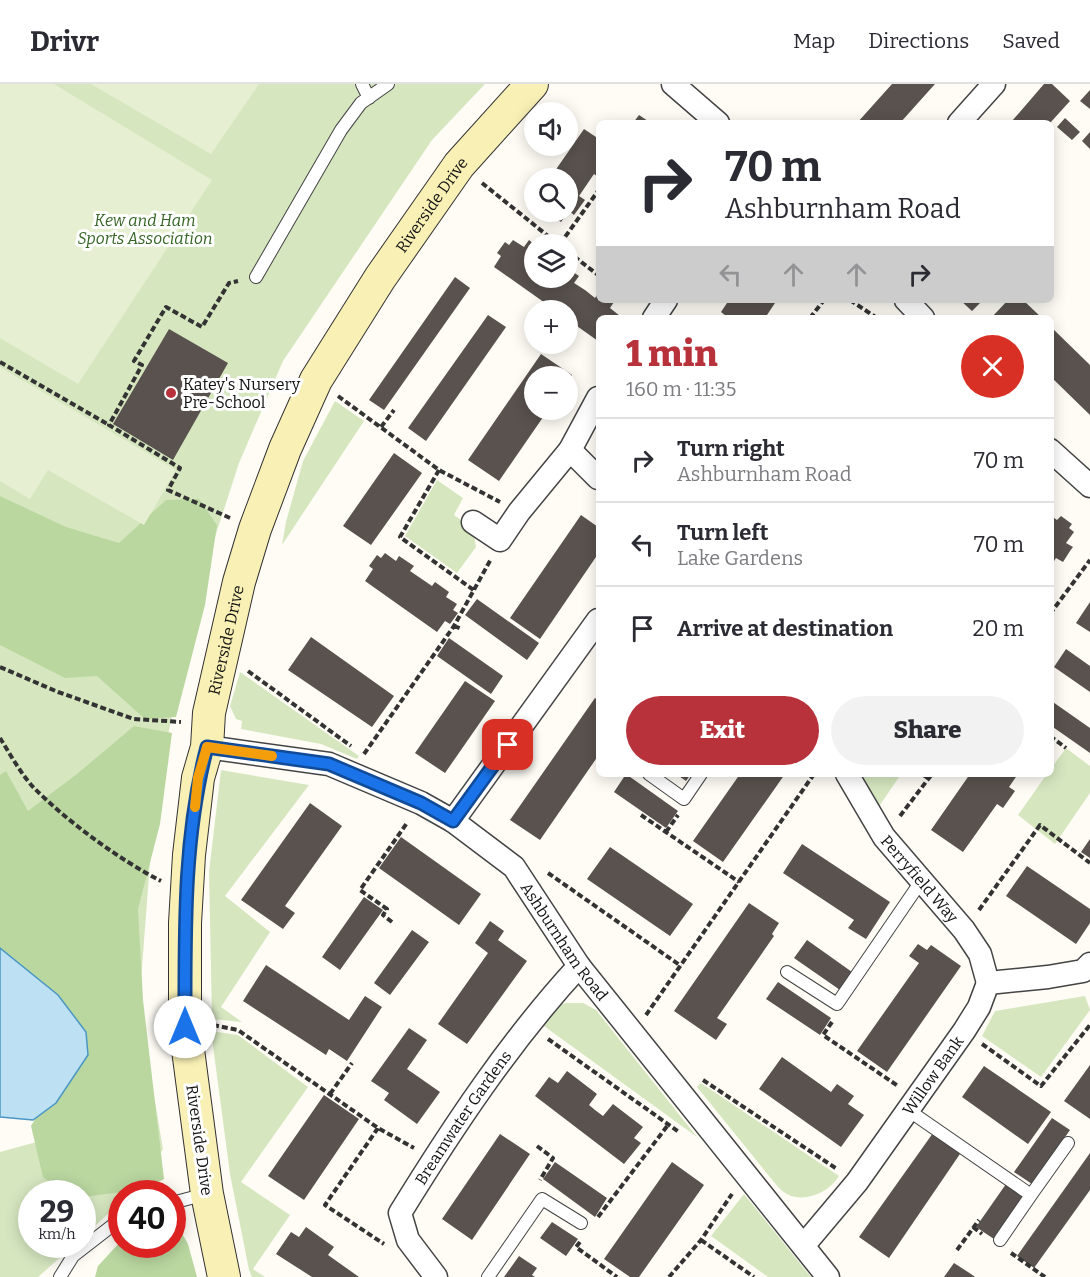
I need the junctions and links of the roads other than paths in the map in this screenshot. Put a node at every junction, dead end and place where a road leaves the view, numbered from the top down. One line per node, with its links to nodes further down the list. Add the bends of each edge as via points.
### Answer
1 (362, 84): 6 (lane)
2 (388, 84): 6 (lane)
3 (532, 84): 19 (street, Riverside Drive, via 459,165 380,278 316,380 285,449 239,582 209,713)
4 (673, 84): 7 (street)
5 (994, 84): 8 (street)
6 (369, 98): 9 (lane, via 340,130)
7 (715, 120)
8 (962, 120)
9 (256, 277)
10 (909, 303): 11 (street)
11 (920, 315)
12 (596, 402): 13 (street)
13 (570, 450): 15 (street); 17 (street, via 501,540)
14 (1054, 454): 16 (street)
15 (596, 475)
16 (1090, 486)
17 (473, 522)
18 (596, 623): 23 (street)
19 (207, 747): 23 (street, Ashburnham Road, via 329,764); 31 (street, Riverside Drive, via 198,778 185,922 185,1027)
20 (653, 777): 21 (lane, via 684,799)
21 (699, 777)
22 (849, 777): 24 (street, Perryfield Way, via 884,837)
23 (453, 821): 26 (street, Ashburnham Road, via 514,867)
24 (922, 880): 27 (lane, via 837,1004); 28 (street, Perryfield Way, via 980,954)
25 (1090, 964): 28 (street, via 1083,971)
26 (579, 966): 37 (street, Ashburnham Road); 40 (street, Breamwater Gardens, via 528,1025 433,1159 400,1213 408,1240)
27 (787, 972)
28 (988, 983): 29 (street, Willow Bank, via 980,1008)
29 (912, 1104): 32 (lane); 37 (street, Willow Bank, via 857,1182)
30 (1068, 1143): 32 (lane)
31 (207, 1194): 33 (lane); 39 (street, Riverside Drive)
32 (1031, 1195): 36 (lane)
33 (186, 1199)
34 (585, 1226): 41 (lane, via 542,1199)
35 (108, 1229): 38 (lane, via 73,1256)
36 (1000, 1240)
37 (804, 1245): 42 (street, Ashburnham Road)
38 (60, 1277)
39 (224, 1277)
40 (436, 1277)
41 (488, 1277)
42 (828, 1277)

